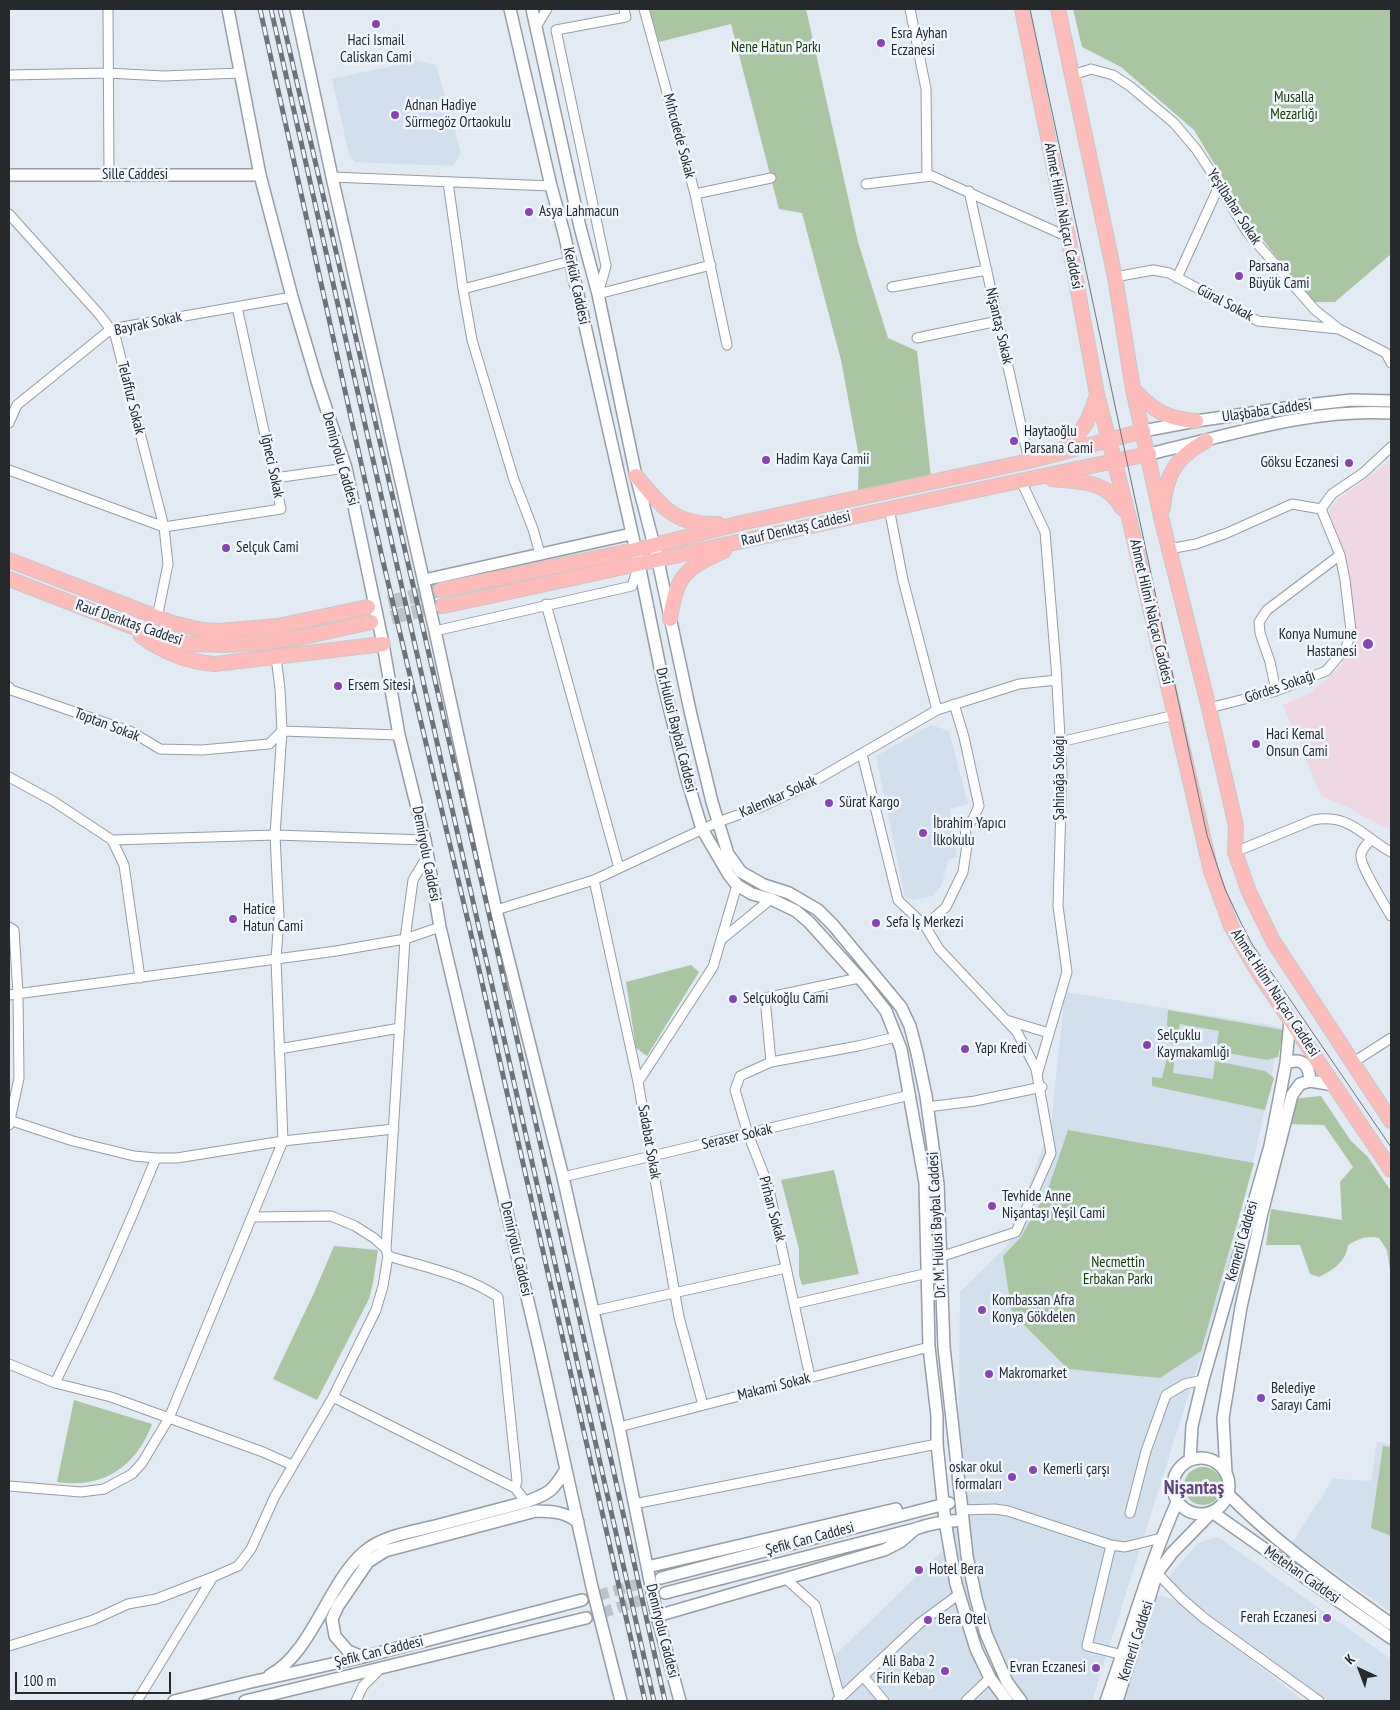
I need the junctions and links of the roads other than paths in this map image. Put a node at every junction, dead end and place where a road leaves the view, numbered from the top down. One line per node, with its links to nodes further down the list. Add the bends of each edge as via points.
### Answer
1 (108, 9): 14 (street)
2 (228, 9): 15 (street, Demiryolu Caddesi)
3 (296, 9): 21 (street, Demiryolu Caddesi)
4 (510, 9): 25 (street, Kerkük Caddesi)
5 (532, 9): 12 (street, Kerkük Caddesi)
6 (547, 9): 12 (street)
7 (624, 9): 38 (street, via 626,17 556,30 606,266)
8 (644, 9): 28 (street, Mıhcıdede Sokak)
9 (910, 9): 20 (street, via 926,89)
10 (1022, 9): 30 (main road, Ahmet Hilmi Nalçacı Caddesi)
11 (1058, 9): 13 (main road, Ahmet Hilmi Nalçacı Caddesi)
12 (536, 27): 38 (street, Kerkük Caddesi)
13 (1072, 70): 26 (street, Yeşilbahar Sokak, via 1076,74 1091,69 1113,75 1131,87 1174,123 1196,149); 34 (main road, Ahmet Hilmi Nalçacı Caddesi)
14 (108, 73): 15 (street, via 164,76); 16 (street); 18 (street)
15 (240, 73): 19 (street, Demiryolu Caddesi)
16 (9, 75)
17 (9, 175): 18 (street, Sille Caddesi)
18 (109, 175): 19 (street, Sille Caddesi)
19 (260, 175): 39 (street, Demiryolu Caddesi)
20 (928, 176): 24 (street); 27 (street)
21 (332, 177): 23 (street); 85 (street, Demiryolu Caddesi)
22 (771, 178): 28 (street)
23 (448, 182): 25 (street); 37 (street)
24 (866, 184)
25 (551, 186): 31 (street, Kerkük Caddesi)
26 (1219, 186): 35 (street); 43 (street, Yeşilbahar Sokak, via 1247,232 1272,262 1315,310)
27 (969, 191): 30 (street); 33 (street, Nişantaş Sokak)
28 (695, 194): 32 (street, Mıhcıdede Sokak)
29 (9, 214): 42 (street, Telaffuz Sokak)
30 (1068, 237): 48 (main road, Ahmet Hilmi Nalçacı Caddesi)
31 (570, 261): 37 (street); 74 (street, Kerkük Caddesi)
32 (711, 265): 38 (street); 45 (street, Mıhcıdede Sokak)
33 (987, 270): 36 (street); 41 (street, Nişantaş Sokak)
34 (1115, 277): 35 (street, Güral Sokak, via 1153,270); 47 (main road, Ahmet Hilmi Nalçacı Caddesi)
35 (1177, 278): 43 (street, Güral Sokak, via 1258,321)
36 (892, 287)
37 (463, 289): 79 (street, via 472,340)
38 (598, 294): 64 (street, Kerkük Caddesi)
39 (292, 297): 40 (street, Bayrak Sokak); 62 (street, Demiryolu Caddesi)
40 (237, 308): 42 (street, Bayrak Sokak); 66 (street, Iğneci Sokak)
41 (998, 322): 44 (street); 60 (street, Nişantaş Sokak)
42 (111, 329): 50 (street, Bayrak Sokak); 73 (street, Telaffuz Sokak, via 115,334)
43 (1339, 329): 46 (street, Yeşilbahar Sokak, via 1386,353)
44 (917, 338)
45 (727, 345)
46 (1391, 363)
47 (1134, 389): 52 (main road, via 1160,413); 54 (main road, Ahmet Hilmi Nalçacı Caddesi)
48 (1097, 394): 55 (main road, Ahmet Hilmi Nalçacı Caddesi); 58 (main road, via 1086,424)
49 (1391, 401): 52 (street, Ulaşbaba Caddesi, via 1352,400)
50 (13, 403): 53 (street, Bayrak Sokak)
51 (1391, 413): 56 (street, Ulaşbaba Caddesi, via 1350,412 1316,416)
52 (1196, 421): 54 (street, Ulaşbaba Caddesi)
53 (9, 423)
54 (1144, 431): 55 (main road, Rauf Denktaş Caddesi); 59 (main road, Ahmet Hilmi Nalçacı Caddesi)
55 (1109, 440): 58 (main road, Rauf Denktaş Caddesi); 61 (main road, Ahmet Hilmi Nalçacı Caddesi)
56 (1206, 441): 59 (street, Ulaşbaba Caddesi); 70 (main road, via 1185,454 1172,470)
57 (1391, 447): 69 (street, via 1363,473 1332,494)
58 (1058, 453): 60 (main road, Rauf Denktaş Caddesi)
59 (1149, 454): 61 (main road, Rauf Denktaş Caddesi); 70 (main road, Ahmet Hilmi Nalçacı Caddesi)
60 (1029, 461): 72 (main road, Rauf Denktaş Caddesi)
61 (1114, 461): 65 (main road, Rauf Denktaş Caddesi); 71 (main road, Ahmet Hilmi Nalçacı Caddesi)
62 (346, 468): 66 (street); 95 (street, Demiryolu Caddesi)
63 (9, 470): 73 (street)
64 (636, 476): 72 (main road, via 678,518 709,524); 76 (street, Kerkük Caddesi)
65 (1041, 477): 67 (main road, Rauf Denktaş Caddesi); 71 (main road, via 1101,486 1120,503)
66 (275, 478): 73 (street, Iğneci Sokak, via 281,509)
67 (1021, 481): 68 (main road, Rauf Denktaş Caddesi); 97 (street, Şahinağa Sokağı, via 1046,532)
68 (889, 508): 75 (main road, Rauf Denktaş Caddesi); 102 (street, via 903,580)
69 (1321, 508): 77 (street, via 1292,504 1227,533); 80 (street, Gördes Sokağı)
70 (1162, 521): 77 (main road, Ahmet Hilmi Nalçacı Caddesi)
71 (1130, 522): 103 (main road, Ahmet Hilmi Nalçacı Caddesi)
72 (741, 524): 76 (main road, Rauf Denktaş Caddesi)
73 (164, 527): 90 (street, Telaffuz Sokak, via 168,564)
74 (631, 534): 78 (street, Kerkük Caddesi); 79 (street)
75 (753, 539): 82 (main road, Rauf Denktaş Caddesi); 91 (main road, via 685,573 674,593)
76 (654, 545): 78 (main road, Rauf Denktaş Caddesi); 82 (street, Dr.Hulusi Baybal Caddesi)
77 (1169, 549): 101 (main road, Ahmet Hilmi Nalçacı Caddesi)
78 (635, 550): 83 (street, Kerkük Caddesi); 86 (main road, Rauf Denktaş Caddesi)
79 (540, 554): 85 (street)
80 (1340, 556): 99 (street, via 1267,610 1259,622); 99 (street, Gördes Sokağı, via 1351,631 1346,648 1326,671)
81 (9, 560): 90 (main road, Rauf Denktaş Caddesi)
82 (658, 561): 83 (main road, Rauf Denktaş Caddesi); 91 (street, Dr.Hulusi Baybal Caddesi)
83 (639, 564): 87 (street, via 632,586); 88 (main road, Rauf Denktaş Caddesi); 110 (street, Dr.Hulusi Baybal Caddesi, via 663,682)
84 (9, 579): 93 (main road, Rauf Denktaş Caddesi)
85 (424, 580): 94 (street, Demiryolu Caddesi)
86 (441, 590)
87 (546, 604): 94 (street); 119 (street)
88 (444, 606)
89 (368, 607): 90 (main road, Rauf Denktaş Caddesi, via 278,626 220,631 186,628)
90 (157, 618)
91 (670, 619): 109 (street, Dr.Hulusi Baybal Caddesi)
92 (371, 622): 93 (main road, Rauf Denktaş Caddesi, via 289,640 228,645 176,642)
93 (122, 623): 96 (main road, via 158,648 194,661 227,663)
94 (436, 631): 123 (street, Demiryolu Caddesi)
95 (383, 644): 96 (main road); 105 (street, Demiryolu Caddesi)
96 (276, 658): 104 (street)
97 (1057, 680): 100 (street, Kalemkar Sokak, via 1019,684); 106 (street, Şahinağa Sokağı)
98 (10, 690): 104 (street, Toptan Sokak, via 132,732 160,749 202,750 269,744)
99 (1276, 691): 101 (street, Gördes Sokağı)
100 (954, 704): 102 (street, Kalemkar Sokak); 125 (street, via 979,806 965,828 967,845 962,872 946,907)
101 (1209, 708): 115 (main road, Ahmet Hilmi Nalçacı Caddesi, via 1236,826)
102 (937, 710): 107 (street, Kalemkar Sokak)
103 (1175, 715): 106 (street); 135 (main road, Ahmet Hilmi Nalçacı Caddesi, via 1211,871 1231,926)
104 (282, 732): 105 (street); 111 (street)
105 (400, 735): 113 (street, Demiryolu Caddesi)
106 (1060, 742): 137 (street, Şahinağa Sokağı, via 1058,906 1066,972)
107 (862, 754): 109 (street, Kalemkar Sokak, via 804,787); 125 (street, via 898,900)
108 (9, 777): 112 (street)
109 (718, 822): 110 (street, Kalemkar Sokak); 117 (street, Dr.Hulusi Baybal Caddesi)
110 (702, 829): 119 (street, Kalemkar Sokak); 121 (street, Dr.Hulusi Baybal Caddesi)
111 (275, 835): 112 (street); 113 (street); 130 (street, via 279,918)
112 (112, 840): 131 (street, via 124,865)
113 (425, 840): 118 (street, Demiryolu Caddesi)
114 (1371, 840): 115 (street, via 1350,824 1326,818 1313,820); 116 (street); 124 (street, via 1360,857)
115 (1235, 852): 143 (main road, Ahmet Hilmi Nalçacı Caddesi, via 1249,892 1273,942)
116 (1391, 852)
117 (728, 854): 150 (street, Dr. M. Hulusi Baybal Caddesi, via 741,872 818,910 901,1007 910,1026)
118 (428, 855): 127 (street, Demiryolu Caddesi); 128 (street, via 414,880)
119 (619, 868): 120 (street, Kalemkar Sokak)
120 (594, 880): 123 (street, Kalemkar Sokak); 146 (street, Sadabat Sokak)
121 (737, 886): 122 (street, Dr. M. Hulusi Baybal Caddesi); 129 (street)
122 (771, 899): 129 (street); 132 (street, Dr. M. Hulusi Baybal Caddesi, via 796,911 809,922)
123 (496, 910): 159 (street, Demiryolu Caddesi)
124 (1391, 916)
125 (925, 926): 134 (street, via 939,949)
126 (9, 927): 133 (street, via 14,930)
127 (440, 928): 128 (street); 180 (street, Demiryolu Caddesi)
128 (405, 939): 130 (street); 136 (street)
129 (722, 939): 146 (street, via 713,967)
130 (276, 959): 131 (street); 140 (street)
131 (140, 978): 133 (street)
132 (859, 978): 138 (street, Dr. M. Hulusi Baybal Caddesi, via 886,1011); 141 (street, via 765,998)
133 (13, 995): 152 (street, via 19,1078)
134 (1005, 1020): 137 (street); 144 (street, via 1017,1032)
135 (1290, 1020): 142 (street, Kemerli Caddesi); 147 (main road, Ahmet Hilmi Nalçacı Caddesi)
136 (400, 1028): 140 (street); 153 (street)
137 (1049, 1033): 144 (street, Şahinağa Sokağı)
138 (896, 1037): 141 (street, Pirhan Sokak); 149 (street, Dr. M. Hulusi Baybal Caddesi)
139 (1391, 1038): 143 (street)
140 (279, 1049): 155 (street)
141 (771, 1062): 154 (street, Pirhan Sokak, via 740,1076 735,1090)
142 (1286, 1063): 145 (street, via 1294,1060 1303,1062 1309,1070); 171 (street, Kemerli Caddesi, via 1270,1146)
143 (1352, 1064): 151 (main road, Ahmet Hilmi Nalçacı Caddesi)
144 (1037, 1075): 148 (street)
145 (1310, 1081): 147 (street); 181 (street, Kemerli Caddesi, via 1300,1084 1292,1095 1241,1307 1223,1418)
146 (638, 1082): 156 (street, Sadabat Sokak)
147 (1334, 1085): 158 (main road, Ahmet Hilmi Nalçacı Caddesi)
148 (1041, 1088): 150 (street); 162 (street, via 1051,1153 1016,1232)
149 (910, 1095): 154 (street, Seraser Sokak); 164 (street, Dr. M. Hulusi Baybal Caddesi, via 925,1182)
150 (927, 1107): 162 (street, Dr. M. Hulusi Baybal Caddesi, via 938,1184)
151 (1391, 1121)
152 (9, 1123): 157 (street, via 134,1156)
153 (394, 1129): 155 (street); 161 (street)
154 (748, 1134): 156 (street, Seraser Sokak); 163 (street, Pirhan Sokak, via 768,1185)
155 (283, 1141): 157 (street, via 177,1158); 160 (street)
156 (651, 1156): 159 (street, Seraser Sokak); 165 (street, Sadabat Sokak)
157 (156, 1158): 172 (street, via 86,1322)
158 (1391, 1170)
159 (563, 1177): 167 (street, Demiryolu Caddesi)
160 (252, 1217): 161 (street, via 331,1216 374,1238); 175 (street)
161 (387, 1252): 173 (street, via 384,1286 376,1310); 183 (street, via 486,1288 498,1296 517,1481)
162 (940, 1258): 189 (street, Dr. M. Hulusi Baybal Caddesi, via 944,1347)
163 (786, 1268): 165 (street); 166 (street, Pirhan Sokak)
164 (928, 1273): 166 (street); 168 (street, Dr. M. Hulusi Baybal Caddesi)
165 (675, 1293): 167 (street); 174 (street, Sadabat Sokak)
166 (794, 1304): 170 (street, Pirhan Sokak)
167 (594, 1311): 176 (street, Demiryolu Caddesi)
168 (929, 1347): 170 (street, Makami Sokak); 177 (street, Dr. M. Hulusi Baybal Caddesi)
169 (9, 1364): 172 (street)
170 (810, 1378): 174 (street, Makami Sokak)
171 (1203, 1380): 178 (street, Kemerli Caddesi, via 1192,1426); 192 (street, via 1185,1384 1166,1395 1146,1451)
172 (54, 1383): 175 (street, via 111,1397)
173 (333, 1397): 179 (street); 183 (street)
174 (703, 1405): 176 (street, Makami Sokak)
175 (169, 1418): 179 (street); 182 (street, via 132,1474 104,1489 80,1492)
176 (619, 1427): 187 (street, Demiryolu Caddesi)
177 (937, 1444): 187 (street); 188 (street, Dr. M. Hulusi Baybal Caddesi)
178 (1190, 1460): 181 (street, via 1206,1458 1221,1466); 186 (street, via 1177,1470 1174,1478 1172,1486)
179 (292, 1465): 200 (street, via 251,1549 238,1566)
180 (566, 1469): 185 (street, via 555,1488); 194 (street, Demiryolu Caddesi)
181 (1226, 1473): 184 (street)
182 (9, 1486)
183 (515, 1488): 185 (street)
184 (1228, 1494): 191 (street); 208 (street, Metehan Caddesi, via 1295,1554)
185 (526, 1502): 216 (street, via 388,1539 364,1551 290,1660 280,1670)
186 (1177, 1502): 191 (street, via 1189,1512); 196 (street, Kemerli Caddesi)
187 (634, 1504): 198 (street, Demiryolu Caddesi)
188 (943, 1504): 189 (street, Şefik Can Caddesi); 190 (street, Şefik Can Caddesi); 193 (street)
189 (961, 1510): 193 (street, Şefik Can Caddesi); 197 (street, via 1008,1511); 227 (street, via 969,1564 986,1634 1008,1682)
190 (915, 1511): 198 (street, via 899,1508); 201 (street, Şefik Can Caddesi)
191 (1212, 1512): 199 (street, Kemerli Caddesi); 209 (street, Metehan Caddesi)
192 (1130, 1513)
193 (945, 1521): 195 (street, Şefik Can Caddesi); 204 (street)
194 (578, 1522): 212 (street, via 556,1511 536,1511 385,1551 368,1562 332,1619 335,1636 348,1651); 222 (street, Demiryolu Caddesi)
195 (915, 1529): 202 (street, via 884,1550); 203 (street, Şefik Can Caddesi)
196 (1161, 1538): 197 (street, via 1125,1546); 211 (street, Kemerli Caddesi)
197 (1111, 1545): 211 (street, via 1086,1646)
198 (647, 1567): 206 (street, Demiryolu Caddesi)
199 (1157, 1573): 229 (street, Kemerli Caddesi); 230 (street, via 1204,1618)
200 (213, 1577): 210 (street, via 156,1599 128,1604 93,1620); 218 (street)
201 (661, 1578)
202 (786, 1579): 206 (street); 217 (street, via 816,1605)
203 (665, 1593)
204 (958, 1595): 214 (street, via 920,1624); 215 (street)
205 (582, 1600): 212 (street, Şefik Can Caddesi)
206 (657, 1616): 223 (street, Demiryolu Caddesi)
207 (586, 1618): 213 (street, Şefik Can Caddesi)
208 (1391, 1624)
209 (1391, 1638)
210 (9, 1646)
211 (1123, 1655): 228 (street, Kemerli Caddesi)
212 (363, 1657): 216 (street, Şefik Can Caddesi)
213 (380, 1669): 220 (street, Şefik Can Caddesi); 221 (street, via 363,1686)
214 (863, 1676): 217 (street); 224 (street)
215 (990, 1678): 225 (street); 226 (street)
216 (261, 1680): 219 (street, Şefik Can Caddesi)
217 (838, 1700)
218 (137, 1701)
219 (174, 1701)
220 (245, 1701)
221 (356, 1701)
222 (622, 1701)
223 (680, 1701)
224 (884, 1701)
225 (966, 1701)
226 (1007, 1701)
227 (1021, 1701)
228 (1106, 1701)
229 (1117, 1701)
230 (1319, 1701)

